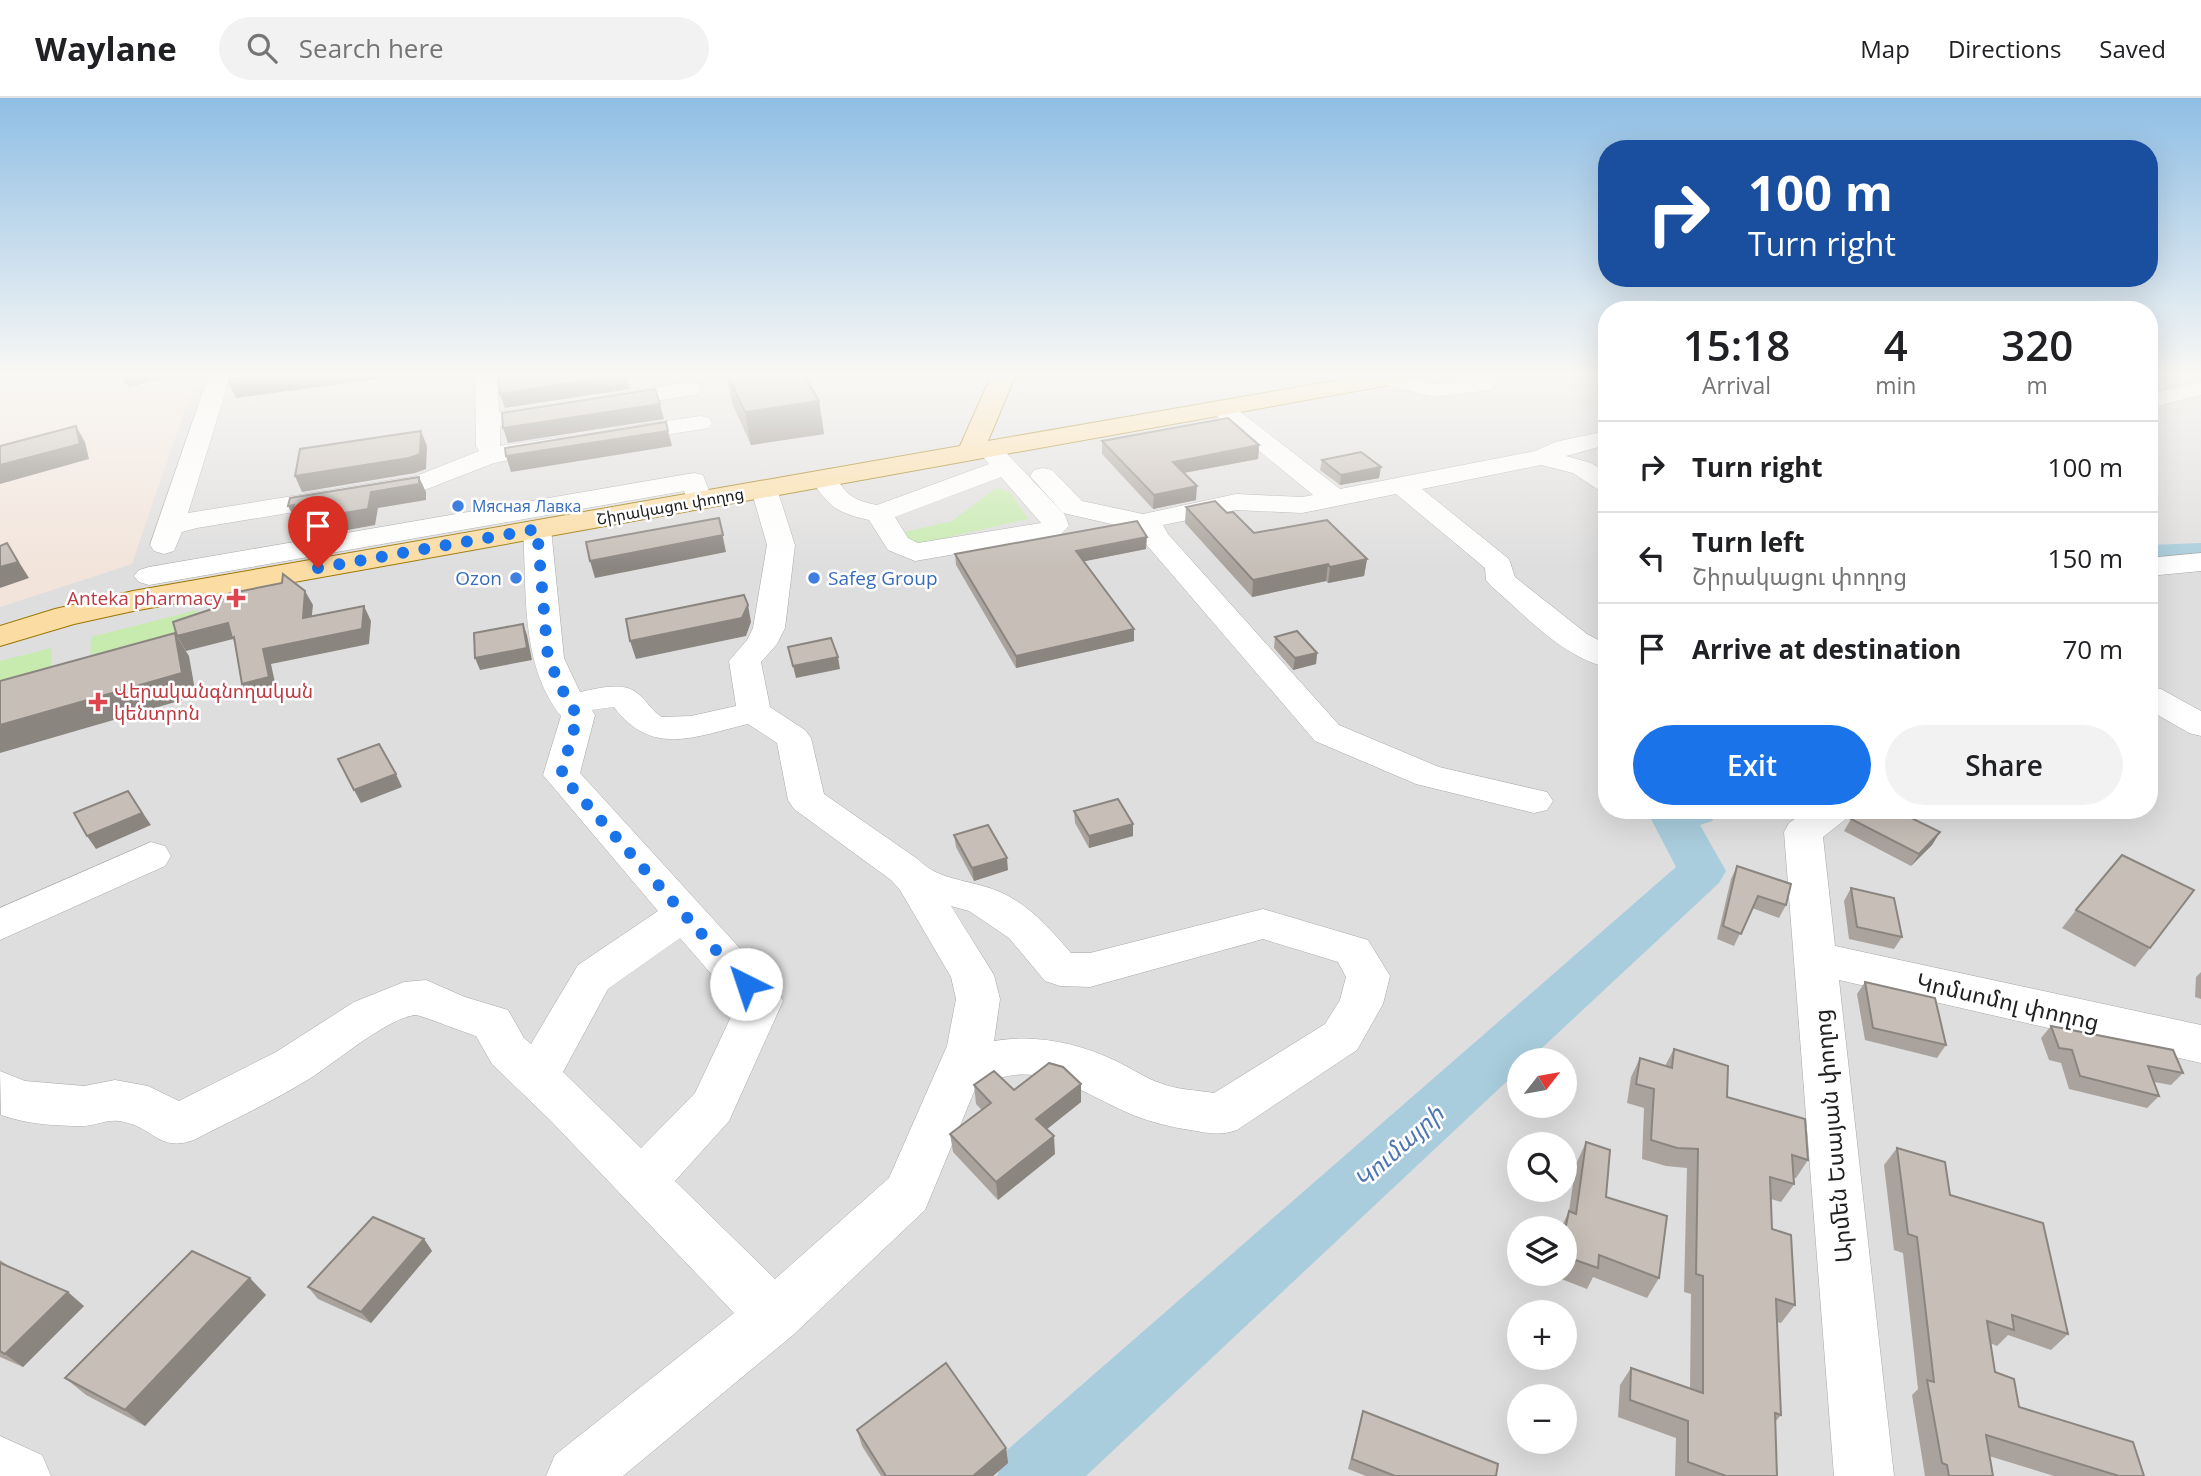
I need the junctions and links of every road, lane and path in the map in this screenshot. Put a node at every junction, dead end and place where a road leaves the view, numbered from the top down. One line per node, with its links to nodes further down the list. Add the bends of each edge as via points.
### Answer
1 (204, 438): 19 (street)
2 (487, 438): 9 (street)
3 (598, 438): 9 (street)
4 (996, 438): 8 (main road)
5 (1068, 438): 8 (main road, Շիրակացու փողոց)
6 (1260, 438): 15 (street)
7 (1598, 440): 10 (street)
8 (994, 453): 12 (main road, Շիրակացու փողոց); 17 (street); 17 (street, via 1055,526 915,552 898,544); 18 (street, via 1073,508)
9 (488, 456): 19 (street, via 422,483)
10 (1542, 457): 11 (street, via 1582,468); 13 (street)
11 (1598, 478)
12 (824, 479): 14 (main road, Շիրակացու փողոց); 17 (street, via 841,503)
13 (1404, 487): 15 (street); 26 (street, via 1499,565 1501,580)
14 (765, 489): 16 (main road, Շիրակացու փողոց); 29 (street, via 781,545 769,628 745,661)
15 (1335, 499): 18 (street, via 1302,505 1236,502 1154,518)
16 (700, 501): 20 (main road, Շիրակացու փողոց); 23 (street, via 694,481)
17 (879, 514)
18 (1149, 524): 31 (street, via 1154,537 1327,733 1429,776)
19 (170, 527): 23 (street)
20 (537, 529): 24 (main road, Շիրակացու փողոց); 28 (street, via 548,658)
21 (2201, 562): 22 (street)
22 (2158, 566)
23 (149, 576): 24 (street)
24 (133, 601): 25 (main road, Շիրակացու փողոց)
25 (0, 636)
26 (1598, 652)
27 (2158, 701): 30 (street)
28 (569, 704): 29 (street, via 624,698 642,719 656,727 674,728); 35 (street, via 578,715 561,775)
29 (754, 712): 34 (street, via 793,737 807,800)
30 (2201, 725)
31 (1534, 801)
32 (1821, 819): 37 (street, Արմեն Եսայան փողոց, via 1803,832)
33 (151, 856): 36 (street)
34 (914, 880): 39 (street, via 972,975 978,999 970,1046); 39 (street, via 983,901 1024,927 1060,969 1090,970 1263,924 1353,951 1368,976 1361,1004 1341,1037 1220,1115 1154,1102 1060,1061 1002,1058)
35 (684, 914): 40 (street, via 593,977); 42 (street, via 761,1001 712,1107)
36 (0, 925)
37 (1814, 957): 38 (street, Կոմսոմոլ փողոց); 47 (street, Արմեն Եսայան փողոց)
38 (2201, 1044)
39 (958, 1074): 43 (street, via 907,1194)
40 (536, 1079): 41 (street, via 508,1051 492,1023 426,997 404,999 370,1015 292,1066 177,1125 148,1106 115,1100 84,1107 18,1101); 42 (street)
41 (0, 1091)
42 (640, 1183): 43 (street)
43 (774, 1316): 46 (street)
44 (0, 1466): 45 (street)
45 (21, 1476)
46 (576, 1476)
47 (1864, 1476)

